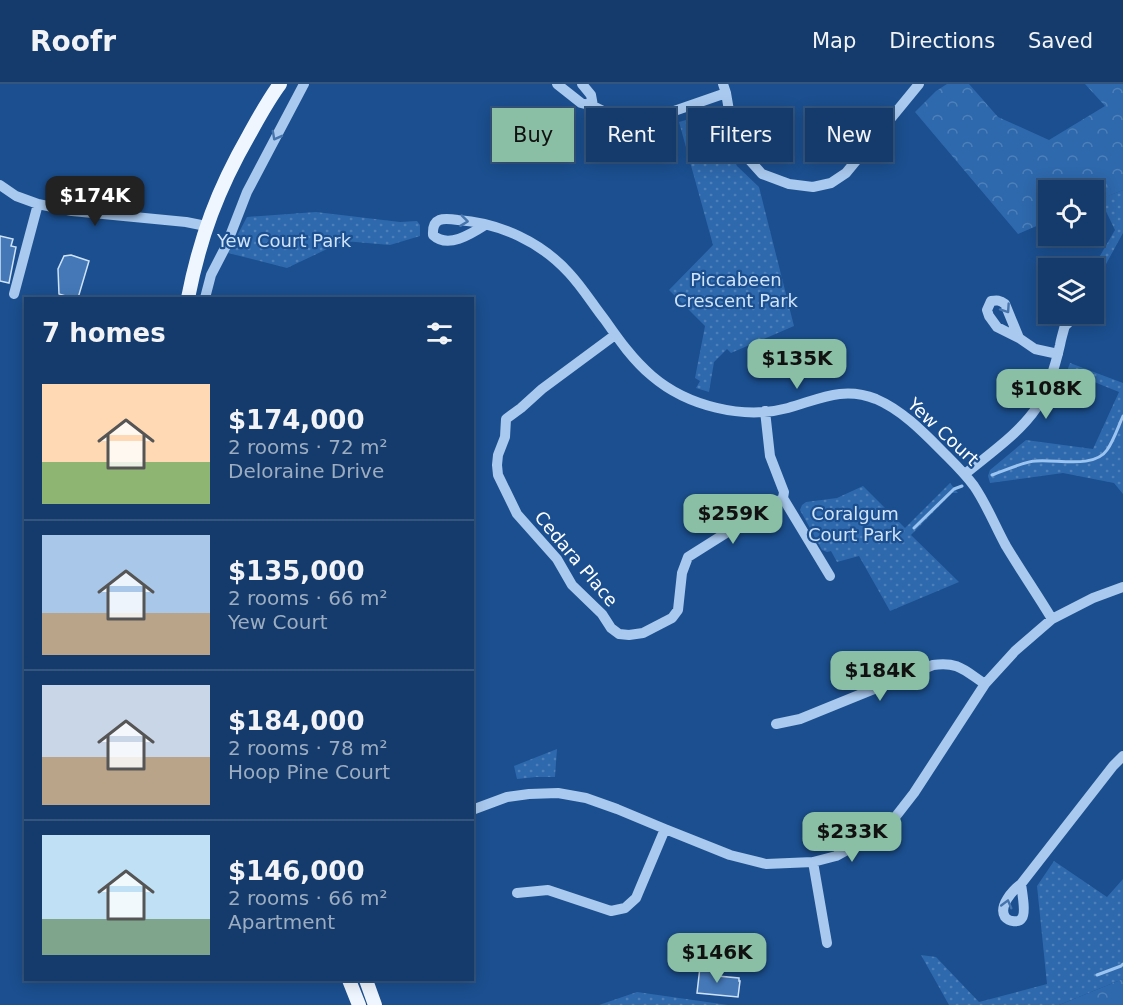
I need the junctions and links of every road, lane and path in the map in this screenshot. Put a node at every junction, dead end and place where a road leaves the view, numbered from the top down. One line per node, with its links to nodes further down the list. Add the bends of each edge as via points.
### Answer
1 (280, 84): 11 (main road, via 234,161)
2 (304, 84): 14 (street, one-way to 14, via 247,192)
3 (556, 84): 7 (street, via 581,103)
4 (582, 84): 7 (street, via 591,95)
5 (919, 84): 6 (street, via 846,173 831,183 813,186 789,184 762,174 744,154 732,128)
6 (724, 88): 7 (street, via 654,118 617,116)
7 (593, 106)
8 (0, 185): 9 (street)
9 (38, 204): 11 (street); 12 (street)
10 (485, 225): 16 (street, Yew Court, via 518,235 555,259)
11 (206, 226): 13 (main road)
12 (14, 294)
13 (188, 297)
14 (205, 297)
15 (1065, 324): 18 (street)
16 (615, 335): 19 (street, Yew Court, via 652,376 684,396 731,410); 21 (street, Cedara Place, via 506,419 497,465 517,514 611,628 619,634 643,633 672,618 678,610 688,557)
17 (1019, 338): 18 (street, via 1035,349)
18 (1058, 354): 20 (street, via 1050,382 1032,414)
19 (765, 411): 20 (street, Yew Court, via 844,393 876,399 903,415); 21 (street, via 770,456)
20 (965, 474): 24 (street, Yew Court)
21 (783, 498): 22 (street)
22 (830, 576)
23 (1123, 587): 24 (street)
24 (1053, 619): 25 (street, via 1015,651)
25 (985, 684): 26 (street, via 956,665 933,664 801,719); 30 (street, via 893,820 867,839)
26 (776, 724)
27 (1123, 756): 31 (street)
28 (474, 809): 29 (street, via 507,797 558,793 586,798)
29 (664, 829): 30 (street, via 730,855 766,864); 32 (street, via 636,898 625,908 611,911 548,890)
30 (813, 862): 33 (street)
31 (1021, 884)
32 (517, 893)
33 (827, 943)
34 (349, 981): 36 (main road)
35 (366, 981): 37 (main road)
36 (359, 1005)
37 (375, 1005)

